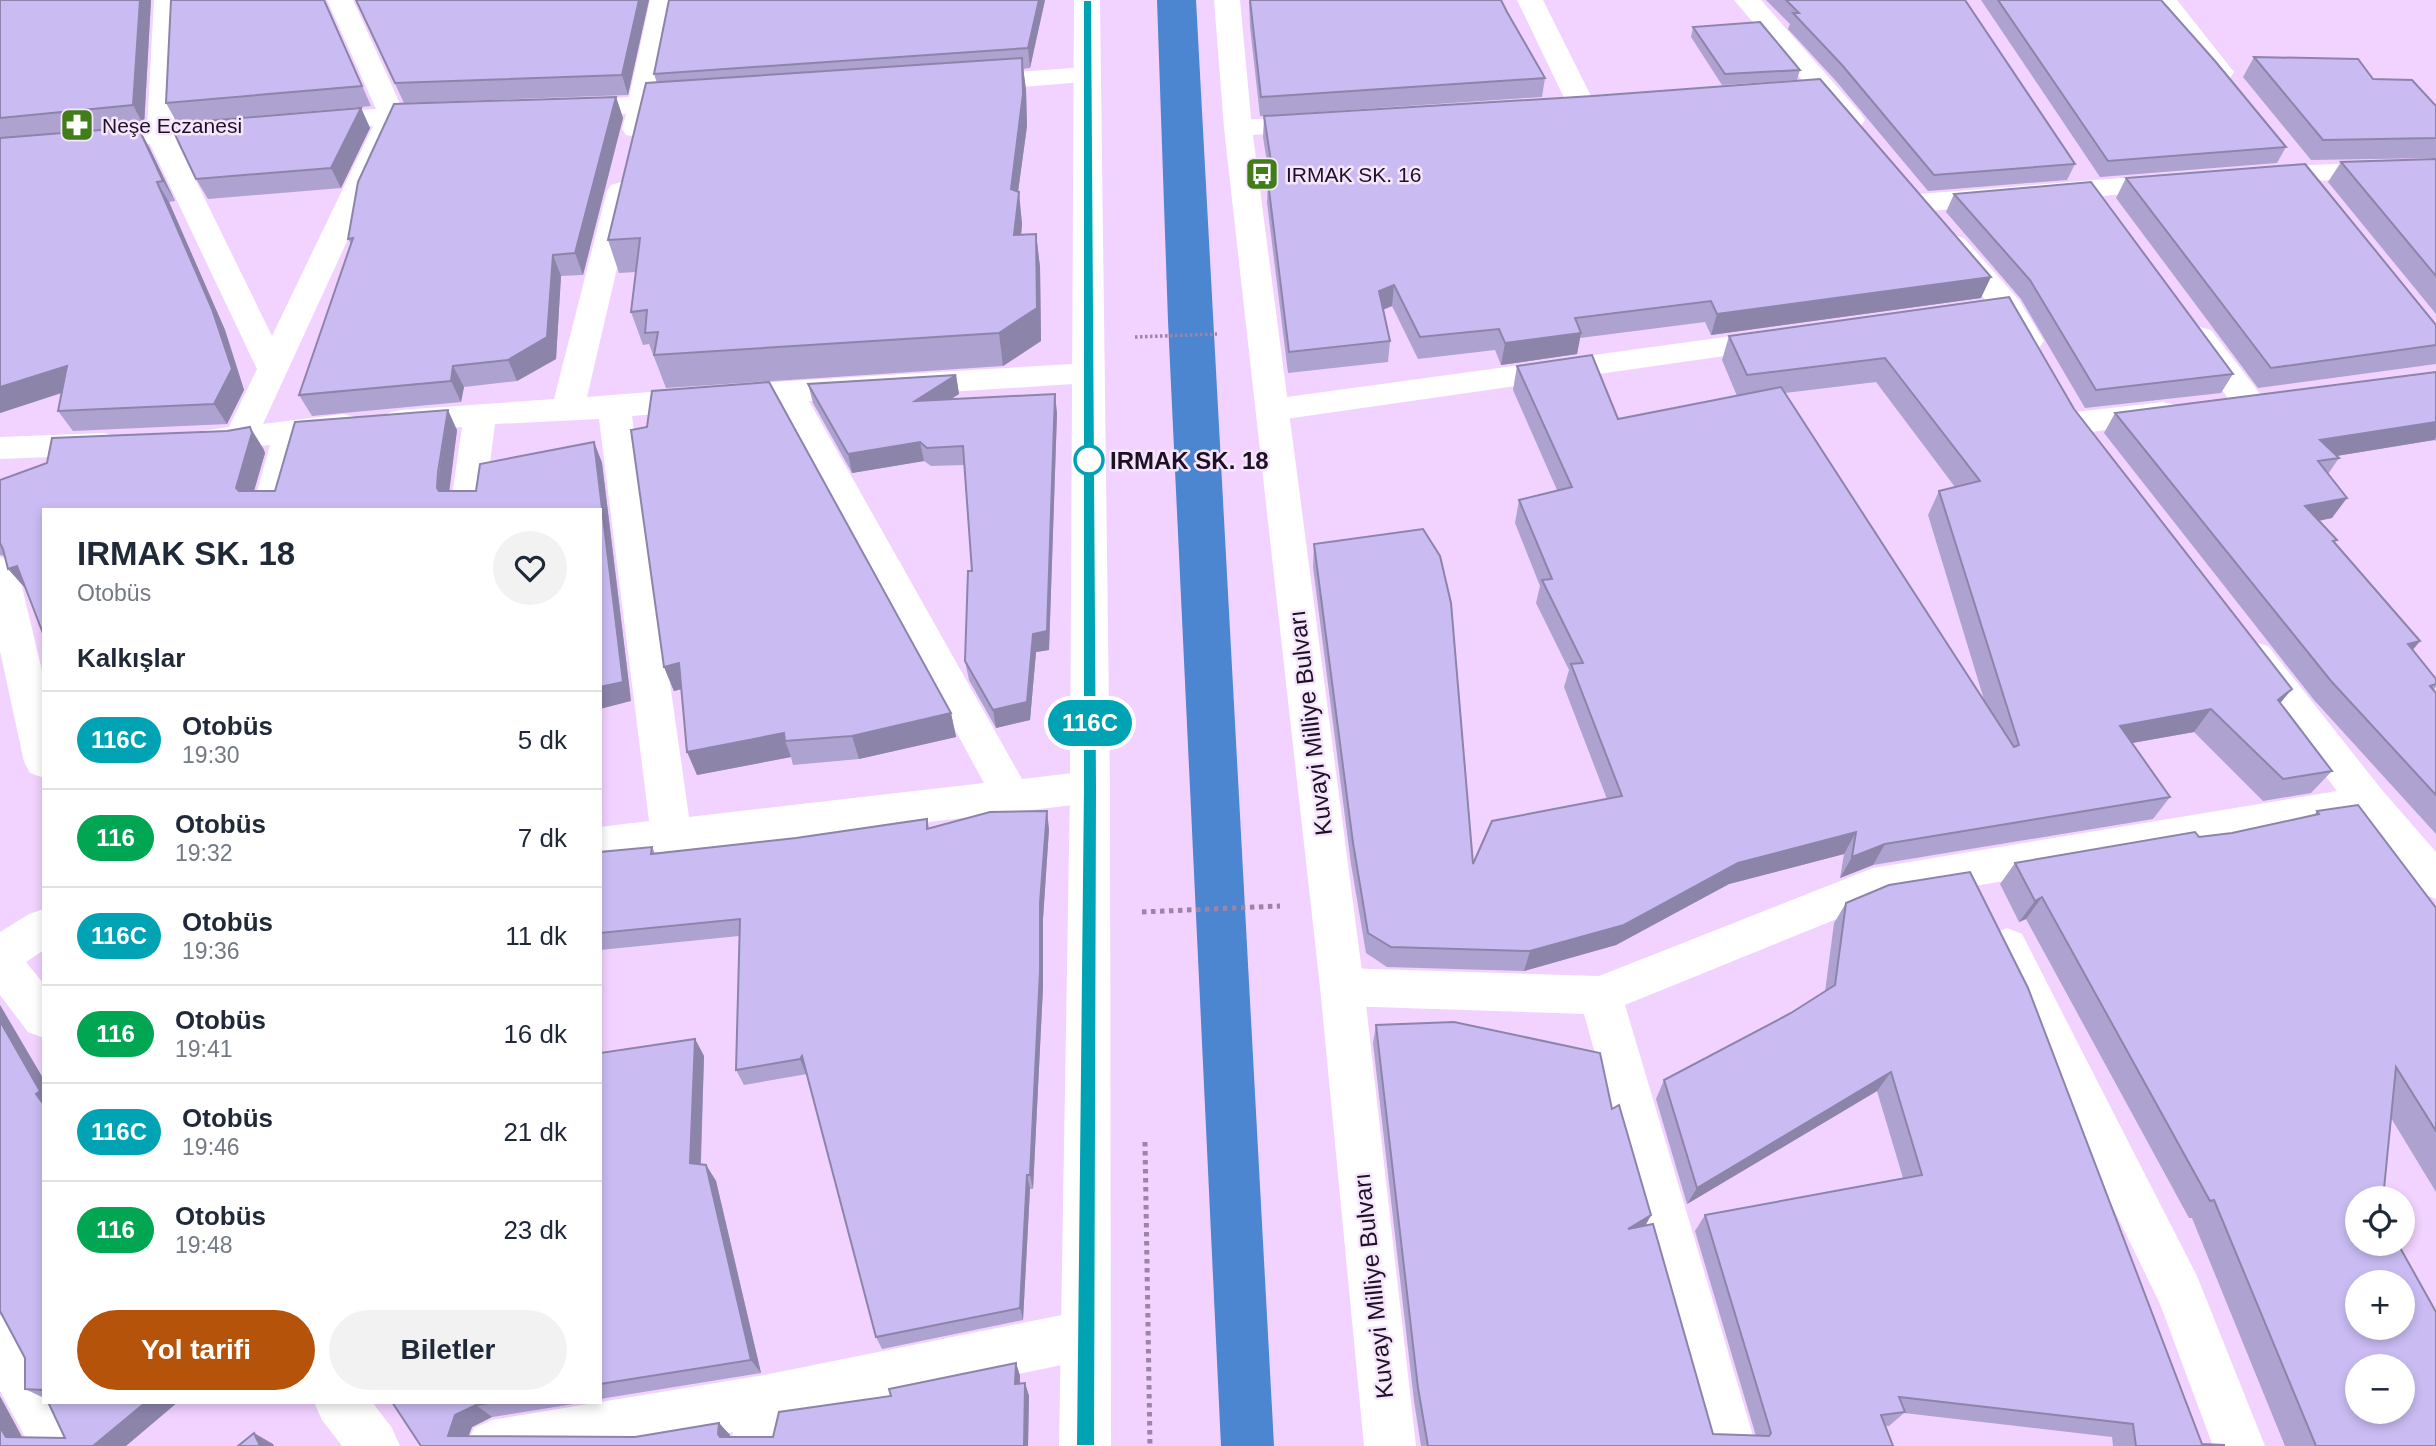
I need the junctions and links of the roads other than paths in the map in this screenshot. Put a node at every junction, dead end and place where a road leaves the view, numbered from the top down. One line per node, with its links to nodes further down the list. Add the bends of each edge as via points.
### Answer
1 (167, 0): 22 (street)
2 (340, 0): 17 (street)
3 (663, 0): 14 (street)
4 (1087, 0): 9 (street)
5 (1227, 0): 21 (street, Kuvayi Milliye Bulvarı)
6 (1530, 0): 13 (street, via 1570,107)
7 (1746, 0): 23 (street, via 1811,89)
8 (2164, 0): 11 (street)
9 (1087, 75): 10 (street); 34 (street)
10 (948, 85)
11 (2241, 97)
12 (725, 100): 14 (street)
13 (1609, 104)
14 (642, 106): 15 (street); 37 (street)
15 (544, 109)
16 (461, 112): 17 (street)
17 (392, 115): 19 (street); 33 (street)
18 (1346, 122): 21 (street)
19 (283, 124)
20 (256, 127): 22 (street)
21 (1238, 128): 38 (street, Kuvayi Milliye Bulvarı)
22 (160, 135): 24 (street); 33 (street)
23 (1868, 141)
24 (0, 149)
25 (2292, 161): 26 (street); 27 (street); 28 (street, via 2217,179 2092,190 1911,193)
26 (2436, 168)
27 (2326, 203)
28 (2008, 307): 29 (street); 32 (street)
29 (1968, 313)
30 (2183, 313): 45 (street, via 2262,401 2202,409 2068,412)
31 (1804, 336): 38 (street)
32 (2042, 365)
33 (273, 370): 41 (street)
34 (1089, 373): 35 (street); 52 (street)
35 (788, 391): 36 (street); 53 (street)
36 (614, 407): 37 (street); 55 (street)
37 (568, 410): 39 (street)
38 (1272, 410): 62 (street, Kuvayi Milliye Bulvarı)
39 (480, 414): 40 (street); 47 (street)
40 (292, 430): 41 (street); 46 (street)
41 (240, 439): 42 (street)
42 (174, 441)
43 (134, 443): 44 (street)
44 (0, 448)
45 (2100, 456)
46 (270, 508)
47 (467, 508)
48 (0, 570): 49 (street)
49 (6, 626): 51 (street)
50 (2234, 629): 54 (street)
51 (42, 755)
52 (1090, 787): 53 (street); 65 (street)
53 (1010, 794): 55 (street)
54 (2368, 802): 57 (street); 58 (street)
55 (671, 836): 56 (street)
56 (602, 844)
57 (1969, 870): 63 (street, via 1873,886); 75 (street, via 2180,1293)
58 (2436, 881)
59 (42, 928): 60 (street)
60 (0, 955)
61 (0, 961): 64 (street)
62 (1342, 987): 63 (street); 73 (street, Kuvayi Milliye Bulvarı)
63 (1600, 995): 74 (street)
64 (42, 1015)
65 (1086, 1335): 68 (street); 72 (street)
66 (2, 1349): 69 (street)
67 (342, 1404): 70 (street)
68 (760, 1424): 71 (street)
69 (58, 1446)
70 (374, 1446)
71 (492, 1446)
72 (1085, 1446)
73 (1390, 1446)
74 (1730, 1446)
75 (2239, 1446)

